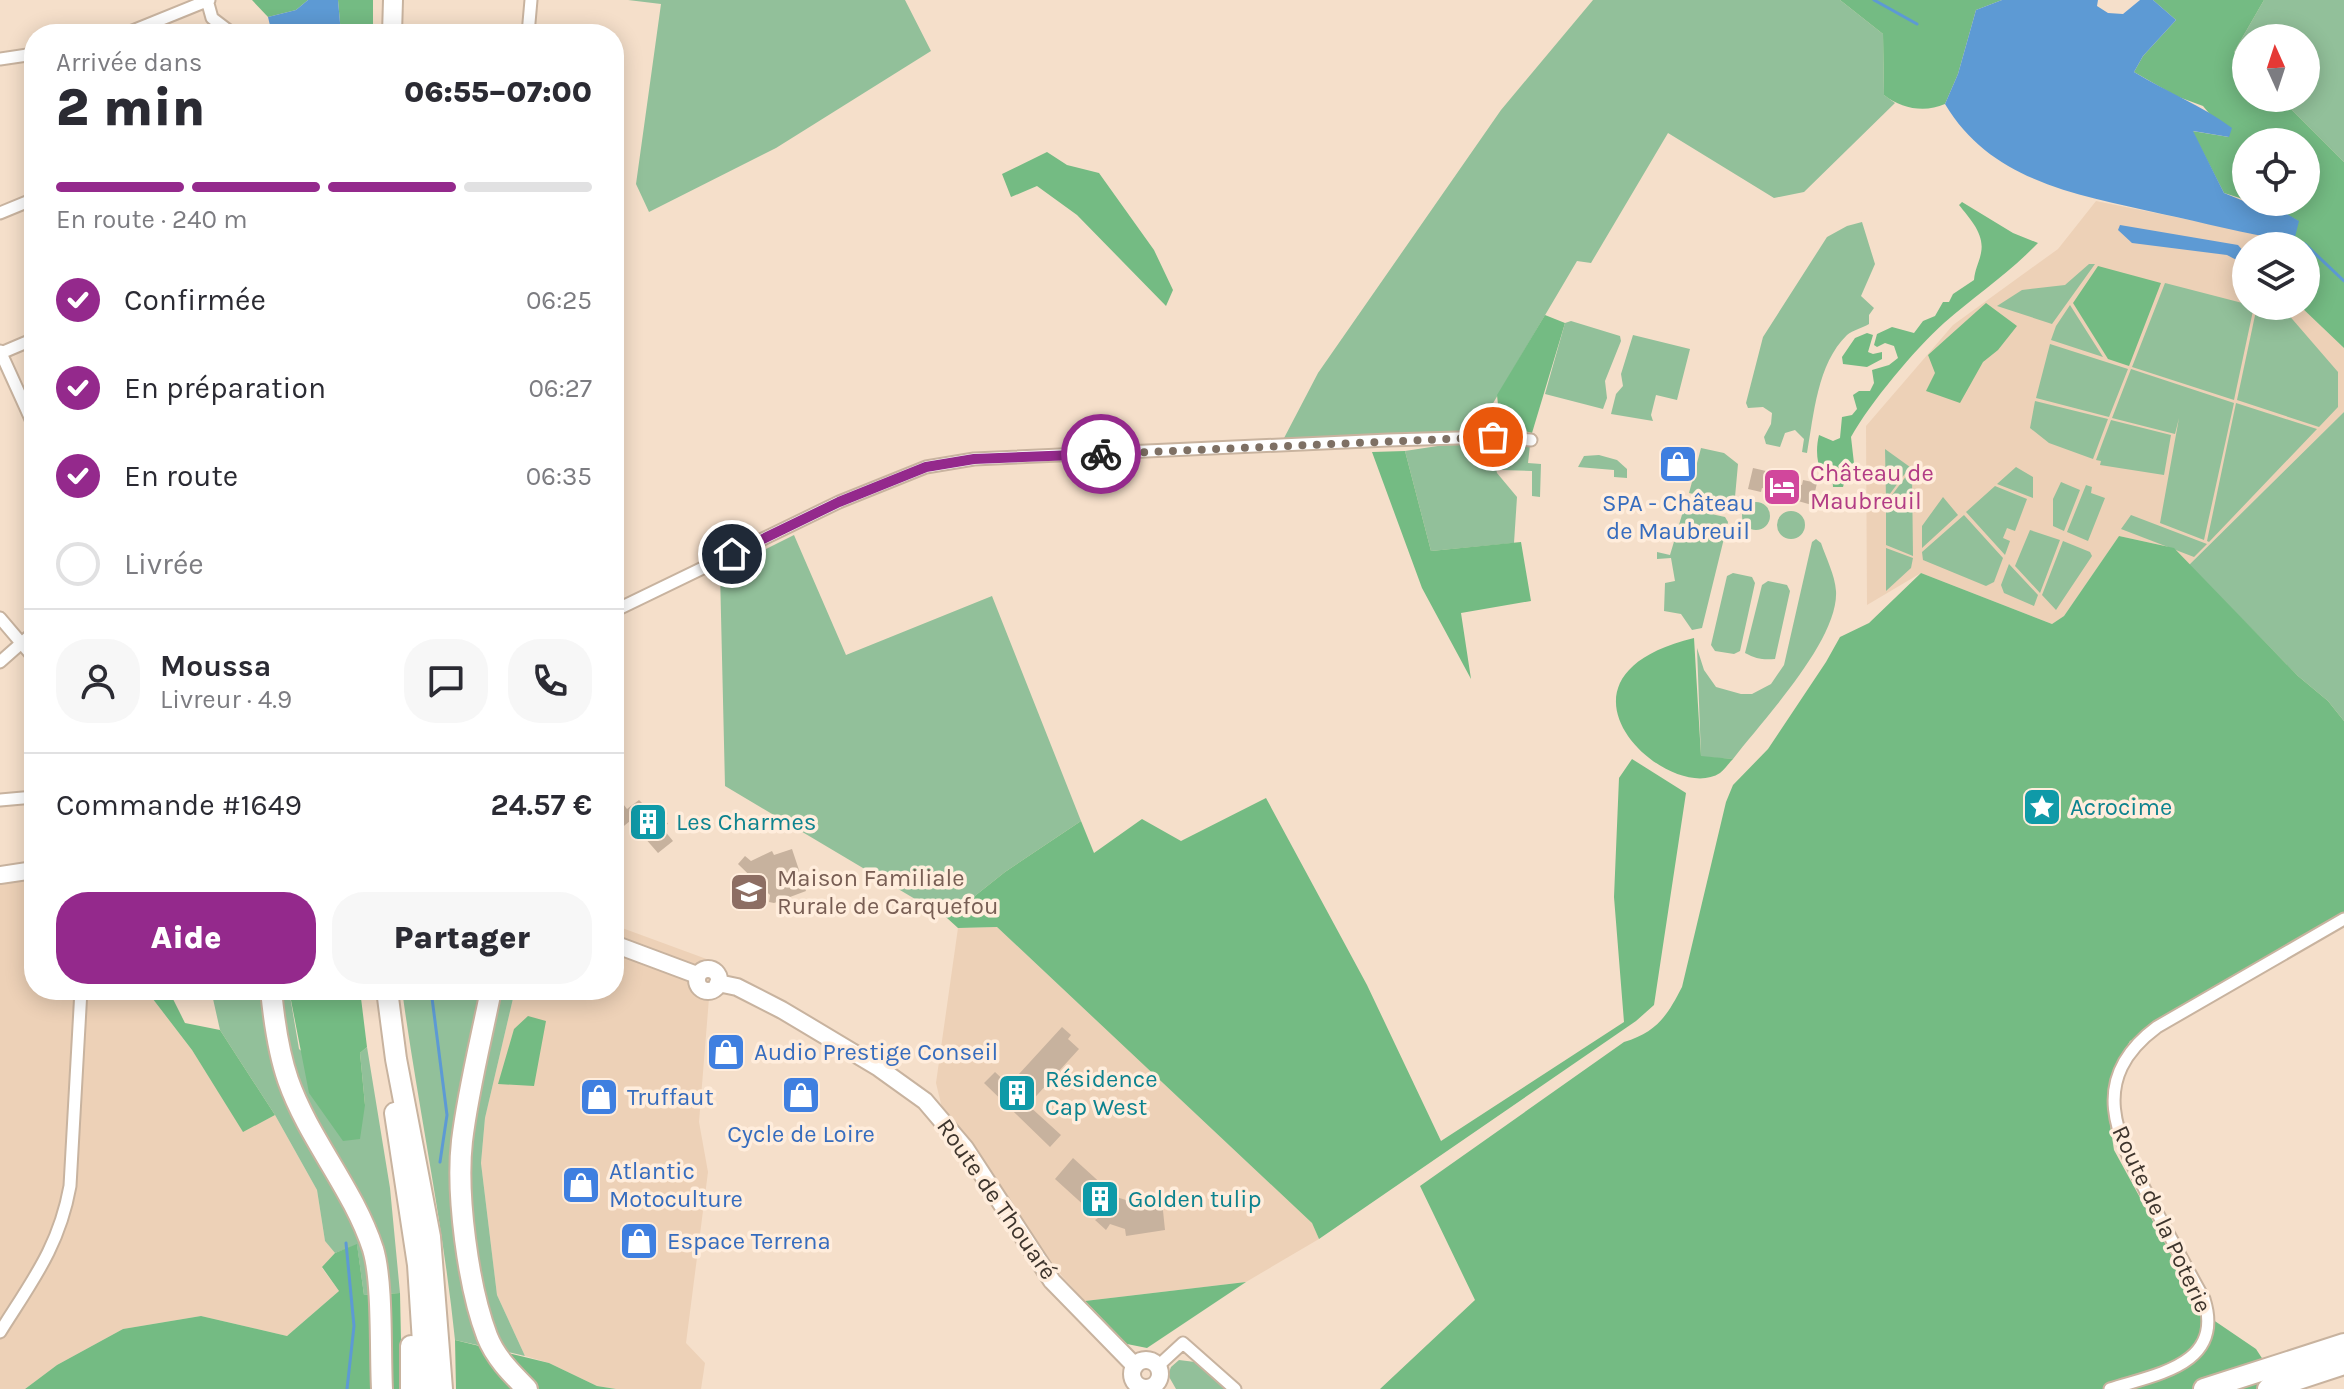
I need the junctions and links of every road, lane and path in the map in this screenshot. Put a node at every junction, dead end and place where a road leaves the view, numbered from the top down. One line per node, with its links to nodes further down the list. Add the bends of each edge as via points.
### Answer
1 (207, 0): 4 (street); 5 (street, via 212,18)
2 (393, 0): 6 (main road)
3 (531, 0): 7 (street)
4 (149, 24)
5 (220, 24)
6 (392, 24)
7 (529, 24)
8 (24, 55): 9 (street)
9 (0, 59)
10 (24, 203): 11 (street)
11 (0, 213)
12 (24, 343): 13 (street)
13 (0, 352): 14 (street)
14 (5, 374): 15 (street)
15 (24, 408)
16 (1531, 440): 17 (street, via 1388,440 974,459 926,467 839,502)
17 (624, 606)
18 (0, 618): 19 (street)
19 (22, 643): 20 (street); 21 (street)
20 (24, 646)
21 (0, 662)
22 (24, 798): 23 (street)
23 (0, 800)
24 (24, 871): 25 (main road)
25 (0, 875)
26 (2344, 919): 46 (street, Route de la Poterie, via 2157,1027 2121,1068 2115,1097 2118,1136 2204,1299 2209,1327 2201,1348 2181,1364)
27 (624, 948): 37 (main road, Route de Thouaré, via 697,975 702,989 712,990 718,983 737,987 879,1068 925,1101 965,1148 1052,1281)
28 (80, 1000): 34 (street, via 64,1217 53,1249)
29 (272, 1000): 40 (highway, via 288,1080 360,1213 374,1253)
30 (379, 1000): 33 (highway)
31 (388, 1000): 43 (highway, via 430,1237)
32 (489, 1000): 44 (highway, via 462,1142 461,1184 474,1289 487,1338)
33 (407, 1187): 41 (highway, via 402,1199); 42 (highway)
34 (0, 1332)
35 (2344, 1344): 47 (highway)
36 (2344, 1364): 48 (highway)
37 (1135, 1366): 38 (main road, via 1146,1360); 39 (main road, via 1137,1385)
38 (1158, 1366): 39 (main road); 45 (street, via 1183,1343)
39 (1160, 1386)
40 (382, 1389)
41 (411, 1389)
42 (426, 1389)
43 (442, 1389)
44 (527, 1389)
45 (1235, 1389)
46 (2110, 1389)
47 (2204, 1389)
48 (2268, 1389)

